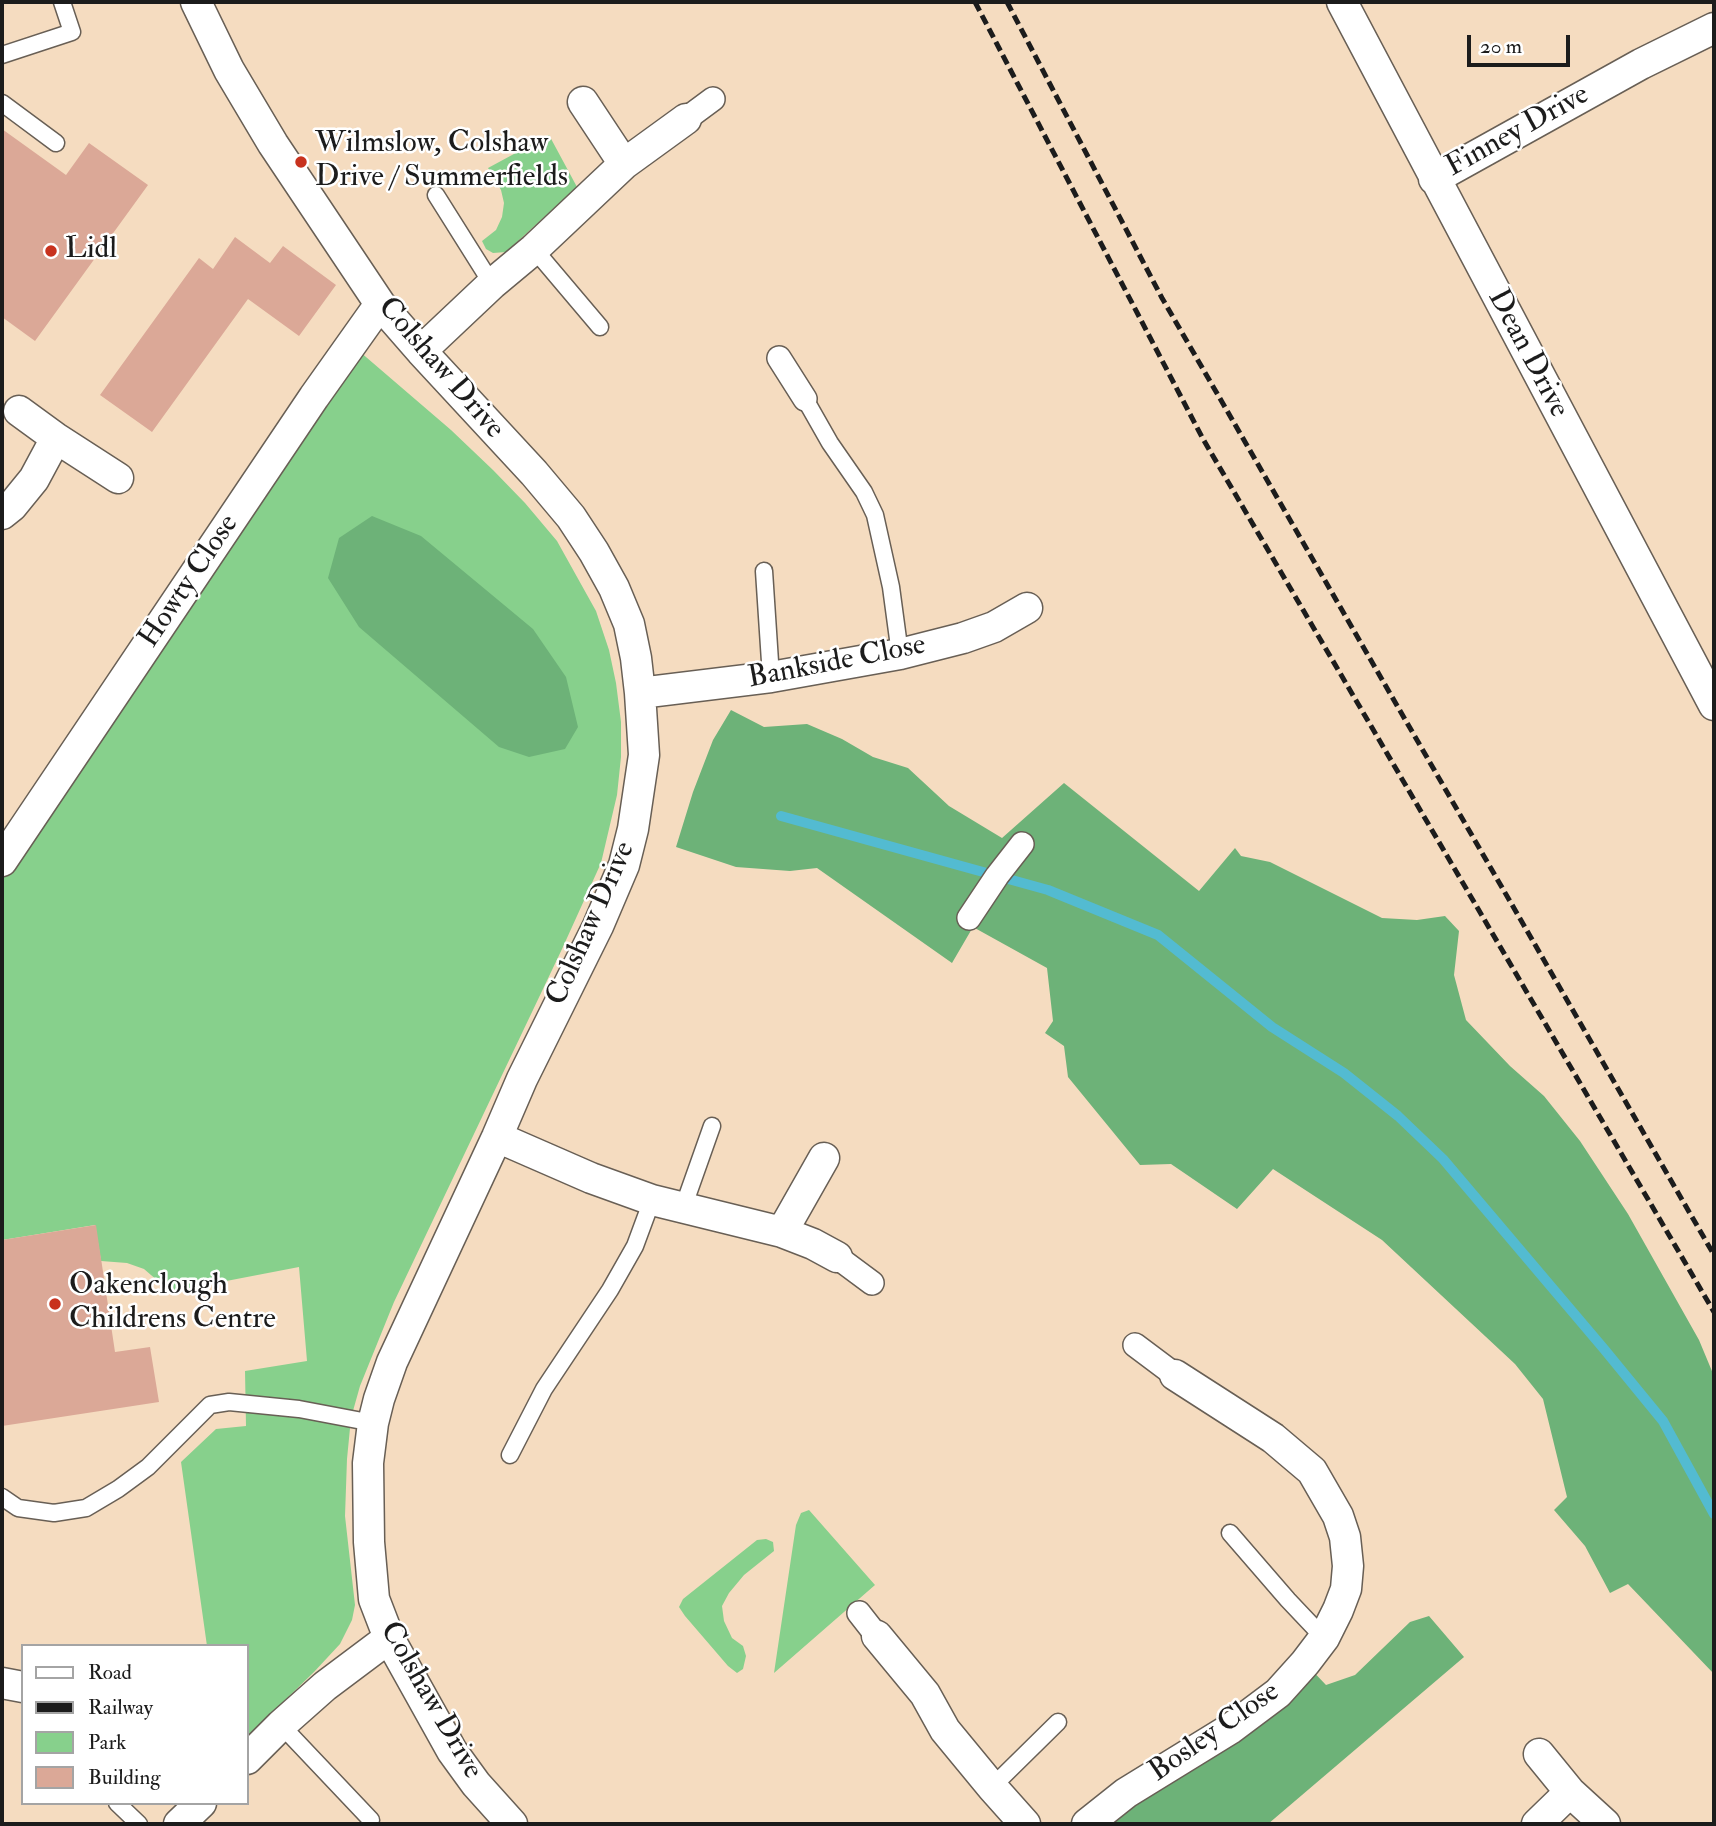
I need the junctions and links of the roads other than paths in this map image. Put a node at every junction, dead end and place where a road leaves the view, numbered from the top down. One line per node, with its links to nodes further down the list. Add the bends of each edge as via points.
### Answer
1 (62, 2): 5 (lane, via 72,32)
2 (196, 2): 16 (street, Colshaw Drive, via 272,144)
3 (1342, 2): 12 (street, Dean Drive)
4 (1714, 28): 12 (street, Finney Drive)
5 (2, 55)
6 (713, 99): 9 (street)
7 (583, 102): 11 (street)
8 (2, 103): 10 (lane)
9 (686, 119): 11 (street)
10 (56, 143)
11 (624, 164): 14 (street)
12 (1434, 179): 30 (street, Dean Drive)
13 (436, 195): 15 (lane)
14 (534, 249): 15 (street); 17 (lane)
15 (492, 284): 18 (street)
16 (380, 304): 18 (street, Colshaw Drive); 32 (street, Howty Close)
17 (600, 327)
18 (421, 351): 29 (street, Colshaw Drive, via 534,473 594,552 629,624)
19 (779, 358): 20 (street)
20 (805, 399): 27 (lane, via 875,515)
21 (15, 408): 22 (street)
22 (55, 439): 23 (street); 24 (street, via 34,479)
23 (118, 478)
24 (2, 514)
25 (764, 571): 28 (lane)
26 (1036, 604): 27 (street, Bankside Close, via 994,627)
27 (900, 654): 28 (street, Bankside Close)
28 (771, 677): 29 (street, Bankside Close)
29 (640, 693): 35 (street, Colshaw Drive, via 644,755 624,865)
30 (1714, 705)
31 (1022, 844): 33 (street)
32 (2, 861)
33 (970, 918)
34 (712, 1126): 38 (lane)
35 (497, 1137): 37 (street); 44 (street, Colshaw Drive, via 392,1362)
36 (824, 1158): 39 (street)
37 (652, 1200): 38 (street); 45 (lane, via 635,1246 544,1389)
38 (683, 1208): 39 (street)
39 (782, 1232): 40 (street)
40 (837, 1257): 41 (street)
41 (872, 1283)
42 (1135, 1345): 43 (street)
43 (1175, 1375): 51 (street, Bosley Close, via 1273,1438 1312,1471 1325,1492 1345,1537 1348,1566 1346,1589)
44 (373, 1423): 46 (lane, via 299,1409 229,1402 210,1405 148,1467 86,1508 54,1513 18,1508); 50 (street, Colshaw Drive, via 368,1463 369,1542 374,1599)
45 (510, 1454)
46 (2, 1497)
47 (1230, 1533): 51 (lane)
48 (859, 1613): 49 (street)
49 (877, 1636): 58 (street)
50 (389, 1638): 55 (street); 65 (street, Colshaw Drive, via 452,1751)
51 (1324, 1638): 67 (street, Bosley Close, via 1278,1693 1230,1729 1126,1793)
52 (2, 1683): 53 (street)
53 (21, 1687)
54 (1058, 1722): 58 (lane)
55 (281, 1725): 56 (street); 62 (lane)
56 (250, 1748)
57 (1539, 1754): 59 (street)
58 (992, 1787): 66 (street)
59 (1570, 1792): 68 (street); 69 (street)
60 (119, 1805): 63 (lane)
61 (199, 1805): 64 (street)
62 (371, 1820)
63 (139, 1824)
64 (179, 1824)
65 (512, 1824)
66 (1025, 1824)
67 (1087, 1824)
68 (1538, 1824)
69 (1605, 1824)

